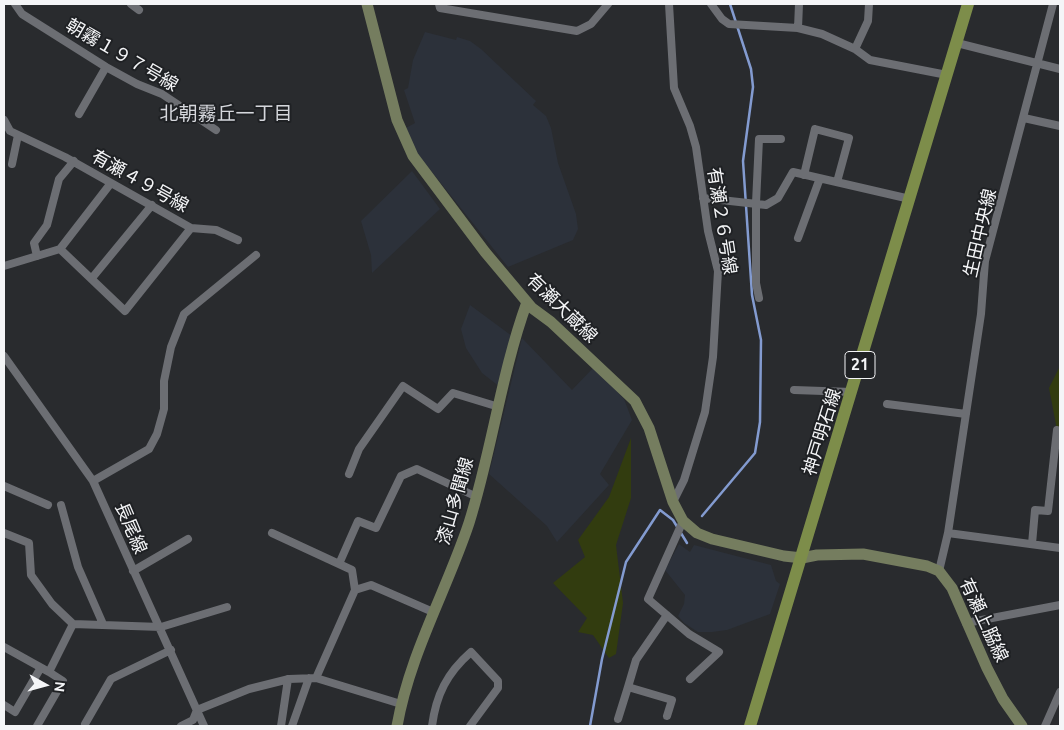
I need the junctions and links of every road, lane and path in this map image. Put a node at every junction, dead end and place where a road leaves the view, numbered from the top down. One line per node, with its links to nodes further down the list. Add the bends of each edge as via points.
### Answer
1 (15, 4): 17 (street, 朝霧１９７号線, via 22,14)
2 (131, 4): 12 (street)
3 (366, 4): 46 (street, 有瀬大蔵線, via 397,120 413,156)
4 (439, 4): 5 (street, via 440,8 577,30 591,24)
5 (608, 4)
6 (670, 4): 33 (street, 有瀬２６号線, via 674,88 696,147)
7 (711, 4): 13 (street, via 722,20 730,24)
8 (799, 4): 13 (street)
9 (868, 4): 15 (street, via 868,21)
10 (968, 4): 14 (main road, 神戸明石線 / 21)
11 (1053, 4): 16 (street, 生田中央線)
12 (139, 10)
13 (798, 28): 15 (street, via 822,34)
14 (956, 43): 16 (street); 19 (main road, 神戸明石線 / 21)
15 (855, 49): 19 (street, via 870,60)
16 (1038, 63): 18 (street); 21 (street, 生田中央線)
17 (106, 67): 20 (street); 24 (street, 朝霧１９７号線, via 162,94)
18 (1060, 68)
19 (947, 75): 34 (main road, 神戸明石線 / 21)
20 (79, 114)
21 (1024, 118): 23 (street); 52 (street, 生田中央線, via 985,261)
22 (4, 120): 25 (street, via 10,131)
23 (1060, 126)
24 (216, 130)
25 (18, 135): 27 (street, 有瀬４９号線); 28 (street)
26 (782, 139): 35 (street, via 759,139)
27 (74, 162): 32 (street, 有瀬４９号線); 42 (street, via 59,179 47,225 34,243)
28 (12, 164)
29 (804, 175): 30 (street); 31 (street, via 815,129 848,138); 35 (street, via 794,172 778,198 766,205)
30 (820, 178): 31 (street); 38 (street)
31 (837, 182): 34 (street)
32 (111, 183): 36 (street, 有瀬４９号線); 40 (street)
33 (703, 198): 35 (street); 58 (street, 有瀬２６号線, via 718,271 713,357 705,412 684,480)
34 (910, 199): 49 (main road, 神戸明石線 / 21)
35 (754, 203): 45 (street, via 756,283)
36 (152, 205): 37 (street, 有瀬４９号線); 44 (street)
37 (191, 228): 39 (street, via 216,230); 44 (street, via 125,311)
38 (798, 238)
39 (238, 240)
40 (60, 249): 42 (street); 44 (street)
41 (256, 255): 55 (street, via 184,314 171,347 164,381 164,409 157,434 148,448)
42 (37, 256): 43 (street)
43 (4, 266)
44 (92, 278)
45 (760, 298)
46 (527, 302): 51 (street, 漆山多聞線); 58 (street, 有瀬大蔵線, via 635,401 649,428)
47 (4, 356): 55 (street, 長尾線)
48 (794, 390): 49 (street)
49 (852, 392): 68 (main road, 神戸明石線 / 21)
50 (886, 404): 52 (street)
51 (499, 407): 54 (street, via 453,393 438,410 403,386 359,449); 57 (street, 漆山多聞線)
52 (966, 414): 64 (street, 生田中央線)
53 (1057, 430): 66 (street, via 1048,511 1036,510)
54 (349, 474)
55 (93, 482): 70 (street, 長尾線)
56 (4, 486): 59 (street)
57 (476, 497): 69 (street, via 417,469 401,476 376,528 358,521); 75 (street, 漆山多聞線, via 456,559)
58 (673, 502): 61 (street, 有瀬大蔵線)
59 (48, 505)
60 (61, 505): 79 (street, via 78,567)
61 (683, 521): 68 (street, 有瀬大蔵線, via 697,533 712,539); 76 (street, via 648,599)
62 (4, 533): 78 (street, via 29,543 31,575 52,604)
63 (272, 533): 69 (street)
64 (948, 533): 66 (street); 71 (street, 生田中央線)
65 (188, 540): 70 (street)
66 (1032, 544): 67 (street)
67 (1060, 548)
68 (802, 558): 71 (street, 有瀬上脇線, via 863,554); 104 (main road, 神戸明石線 / 21)
69 (339, 564): 72 (street, via 352,570)
70 (133, 571): 80 (street, 長尾線)
71 (938, 571): 77 (street, 有瀬上脇線, via 952,588)
72 (355, 590): 75 (street, via 371,585); 85 (street)
73 (1060, 605): 77 (street)
74 (226, 607): 80 (street)
75 (433, 612): 90 (street, 漆山多聞線)
76 (668, 616): 87 (street, via 689,634 719,652); 88 (street, via 636,660)
77 (966, 623): 105 (street, 有瀬上脇線, via 1003,699)
78 (72, 624): 79 (street); 84 (street)
79 (103, 624): 80 (street)
80 (161, 627): 82 (street, 長尾線)
81 (4, 647): 83 (street)
82 (170, 650): 92 (street, 長尾線); 96 (street, via 111,679)
83 (40, 669): 84 (street); 91 (street, via 15,712)
84 (49, 672): 95 (street, via 63,681)
85 (313, 678): 86 (street); 90 (street); 100 (street)
86 (288, 679): 92 (street, via 248,689); 99 (street)
87 (690, 679)
88 (628, 687): 93 (street, via 672,700); 94 (street)
89 (1060, 692): 106 (street)
90 (401, 704): 101 (street, 漆山多聞線)
91 (4, 705)
92 (197, 710): 97 (street, via 192,720); 98 (street, 長尾線)
93 (667, 716)
94 (618, 719)
95 (37, 726)
96 (86, 726)
97 (181, 726)
98 (204, 726)
99 (281, 726)
100 (292, 726)
101 (397, 726)
102 (432, 726): 103 (street, via 434,707 446,678 471,652 498,681 498,688)
103 (470, 726)
104 (750, 726)
105 (1021, 726)
106 (1045, 726)

